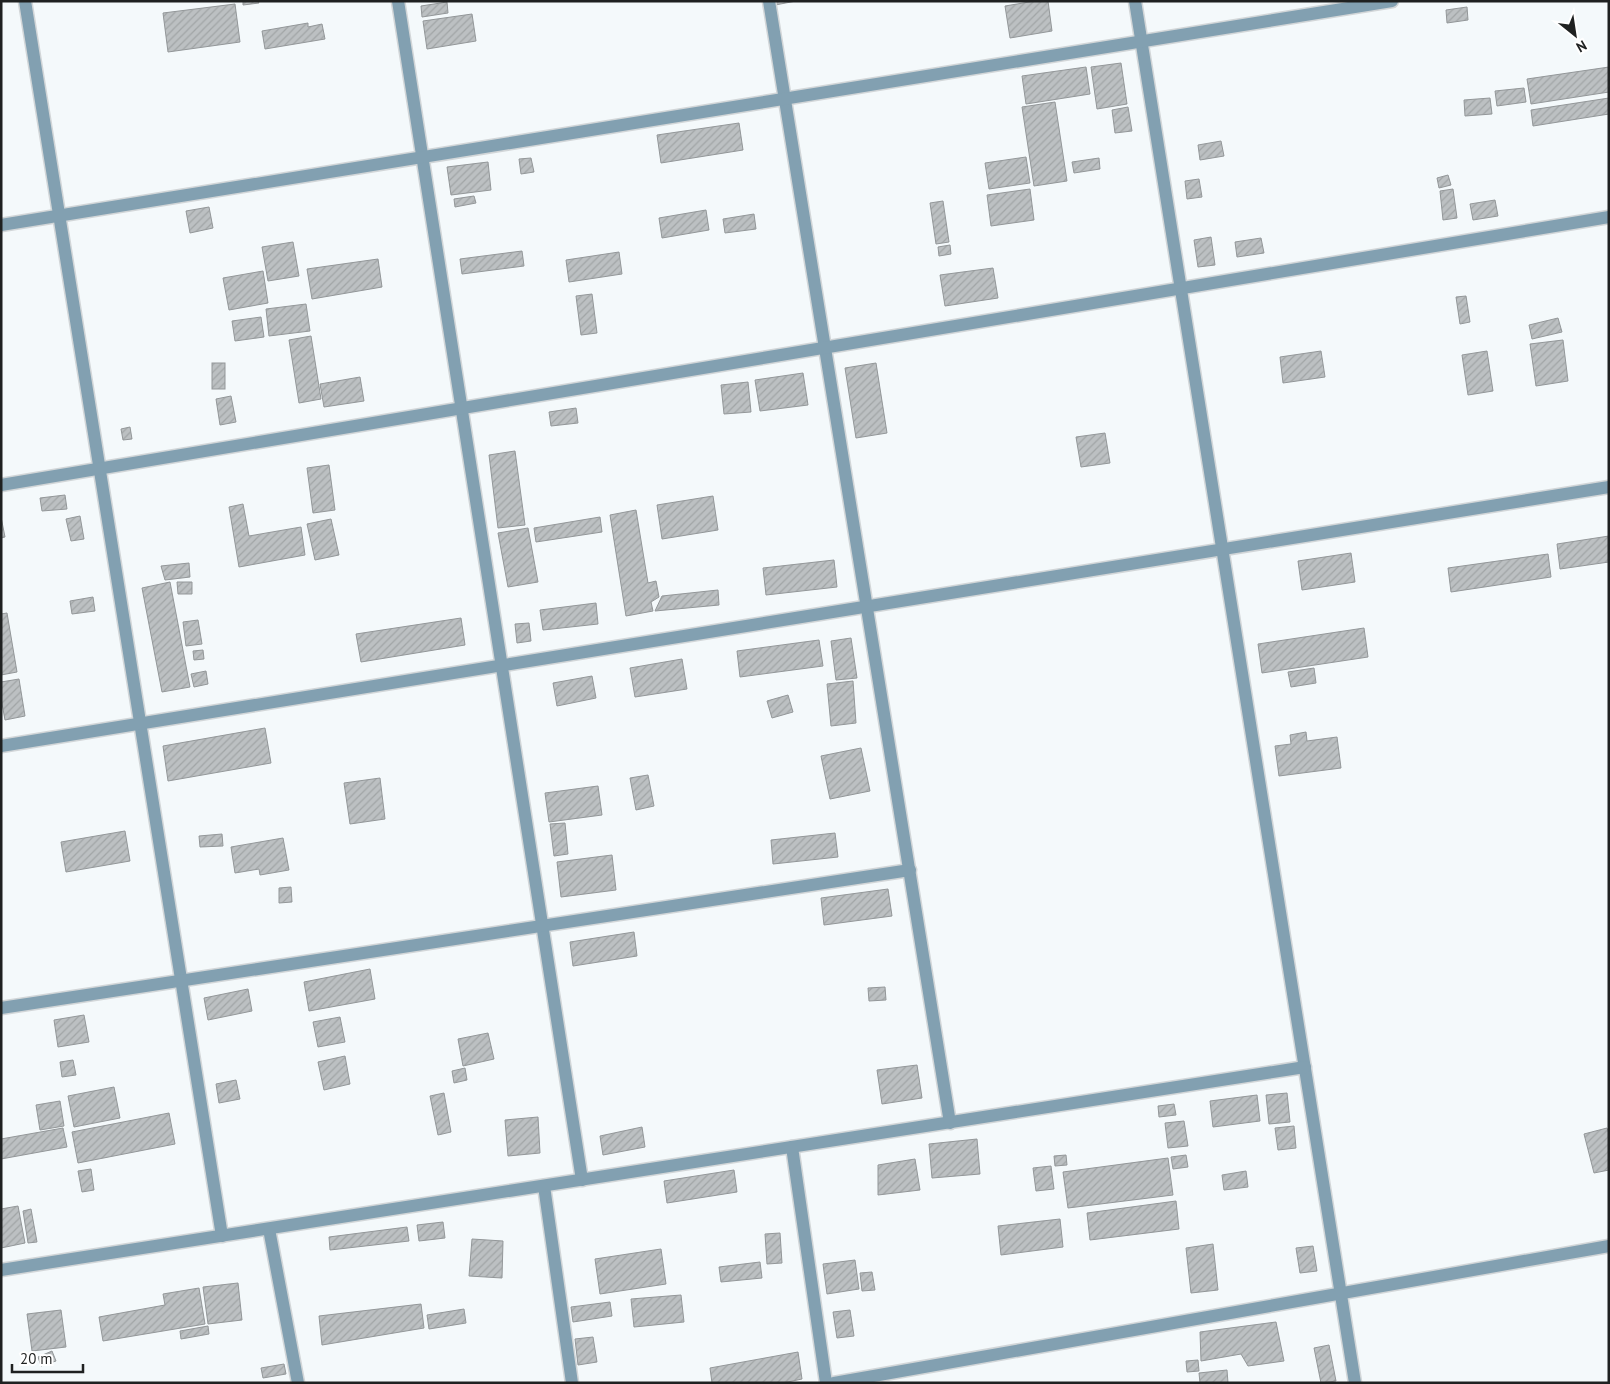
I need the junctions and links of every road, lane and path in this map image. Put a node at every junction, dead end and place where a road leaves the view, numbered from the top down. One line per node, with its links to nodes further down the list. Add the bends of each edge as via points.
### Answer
1 (24, 1): 9 (street)
2 (398, 1): 8 (street)
3 (769, 1): 7 (street)
4 (1135, 1): 6 (street)
5 (1392, 1): 6 (street)
6 (1142, 42): 7 (street); 12 (street)
7 (785, 99): 8 (street); 13 (street)
8 (422, 157): 9 (street); 14 (street)
9 (59, 216): 11 (street); 15 (street)
10 (1609, 217): 12 (street)
11 (1, 225)
12 (1181, 288): 13 (street); 18 (street)
13 (825, 348): 14 (street); 19 (street)
14 (462, 408): 15 (street); 20 (street)
15 (99, 468): 16 (street); 21 (street)
16 (1, 485)
17 (1609, 487): 18 (street)
18 (1223, 549): 19 (street); 27 (street)
19 (867, 606): 20 (street); 23 (street)
20 (502, 665): 21 (street); 24 (street)
21 (140, 723): 22 (street); 25 (street)
22 (1, 746)
23 (910, 870): 24 (street); 28 (street)
24 (543, 926): 25 (street); 30 (street)
25 (181, 981): 26 (street); 33 (street)
26 (1, 1008)
27 (1305, 1067): 28 (street); 36 (street)
28 (950, 1123): 29 (street)
29 (792, 1147): 30 (street); 39 (street)
30 (582, 1180): 31 (street)
31 (544, 1186): 32 (street); 38 (street)
32 (269, 1228): 33 (street); 37 (street)
33 (222, 1236): 35 (street)
34 (1609, 1246): 36 (street)
35 (1, 1270)
36 (1341, 1293): 40 (street); 41 (street)
37 (298, 1383)
38 (572, 1383)
39 (826, 1383)
40 (834, 1383)
41 (1356, 1383)

